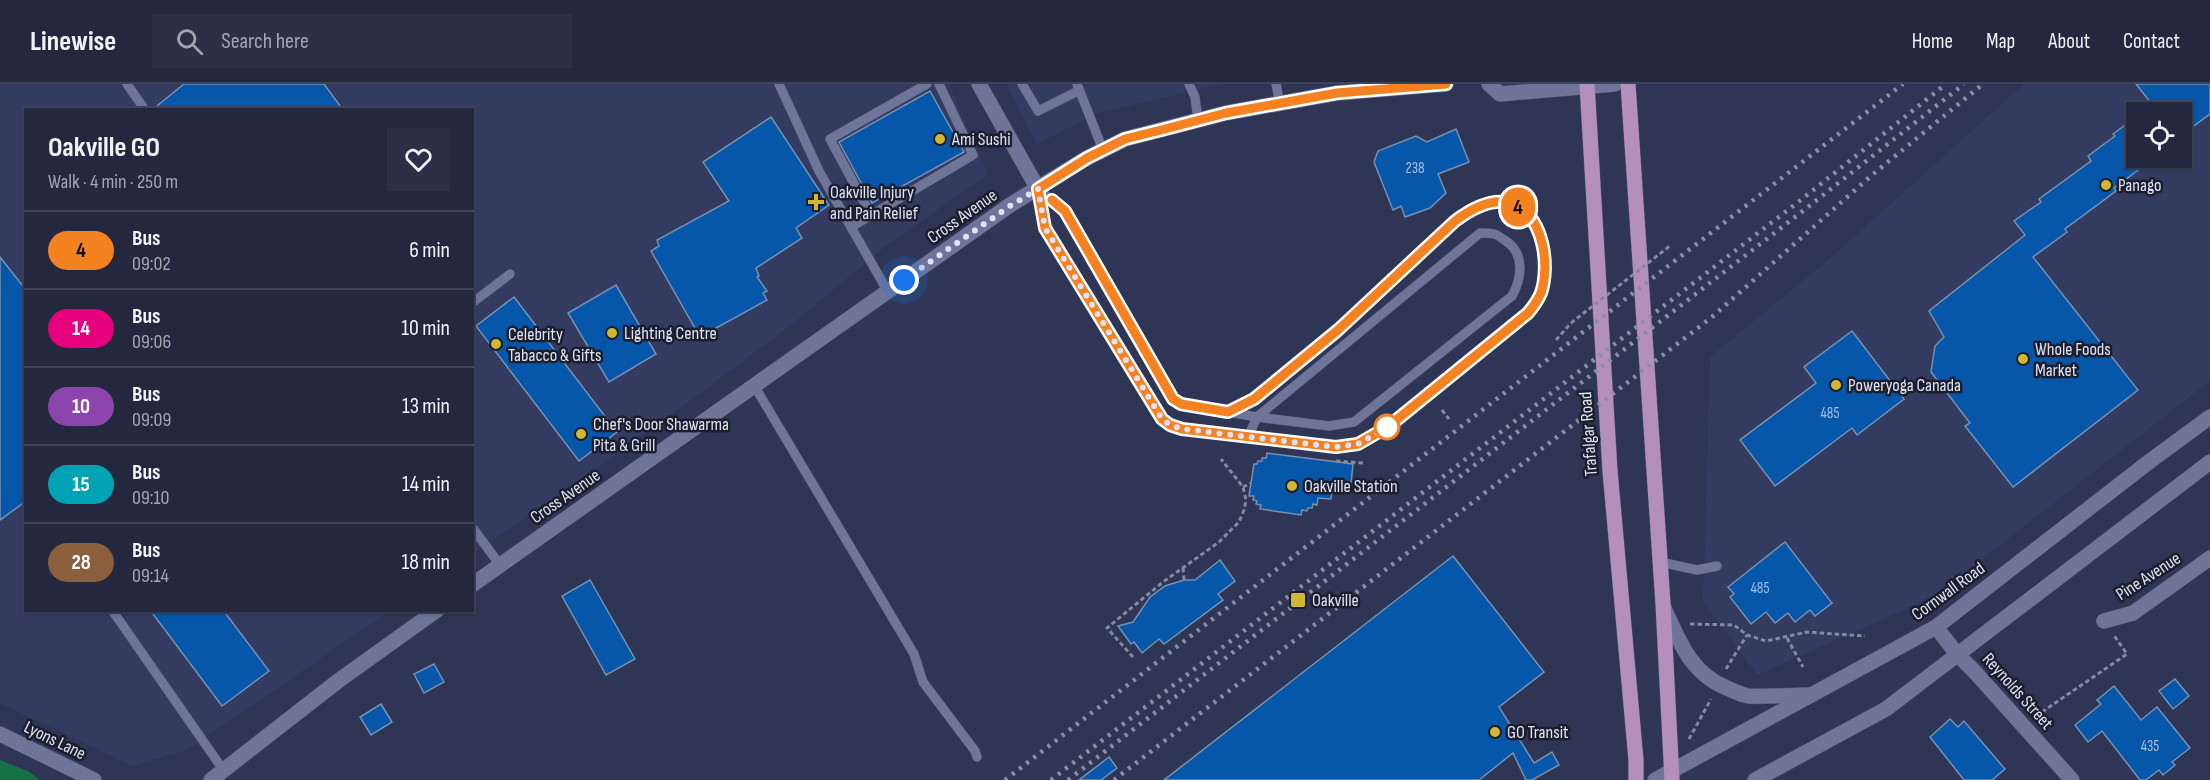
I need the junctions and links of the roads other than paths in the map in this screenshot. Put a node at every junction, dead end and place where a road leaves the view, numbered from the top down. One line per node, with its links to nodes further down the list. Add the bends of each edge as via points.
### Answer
1 (127, 84): 16 (lane)
2 (779, 84): 21 (lane, via 819,171)
3 (927, 84): 20 (lane, via 830,139)
4 (939, 84): 20 (lane, via 973,155)
5 (979, 84): 19 (street)
6 (1022, 84): 14 (lane, via 1038,111)
7 (1189, 84): 17 (lane)
8 (1276, 84): 15 (lane)
9 (1446, 84): 15 (street, Cross Avenue, via 1337,93)
10 (1489, 84): 13 (street, via 1500,94)
11 (1615, 84): 13 (street)
12 (1628, 84): 33 (main road)
13 (1587, 85): 51 (main road, Trafalgar Road, via 1610,471)
14 (1077, 87): 18 (lane)
15 (1280, 104): 17 (street, Cross Avenue)
16 (144, 108)
17 (1198, 120): 18 (street, Cross Avenue, via 1125,139)
18 (1103, 150): 19 (street, Cross Avenue)
19 (1038, 189): 23 (street, Cross Avenue); 26 (lane, via 1065,211 1173,399 1181,404); 29 (lane, via 1045,228 1162,419 1182,429)
20 (872, 215): 21 (lane)
21 (851, 227): 23 (lane)
22 (510, 274): 24 (lane)
23 (888, 292): 25 (street, Cross Avenue)
24 (474, 301)
25 (755, 387): 34 (street, Cross Avenue); 45 (lane, via 914,654 923,682)
26 (1228, 412): 27 (lane); 29 (lane, via 1254,399 1338,330 1472,207 1501,202 1516,205 1531,218 1542,240 1546,267 1540,294 1528,313 1389,426 1358,444 1336,447)
27 (1257, 417): 27 (lane, via 1480,233 1495,234 1512,245 1520,258 1518,286 1512,296 1354,422 1329,426); 29 (lane)
28 (2210, 417): 41 (street, Cornwall Road)
29 (1248, 437)
30 (2210, 462): 42 (street)
31 (474, 530): 34 (lane)
32 (2210, 558): 40 (street, Pine Avenue, via 2133,613)
33 (1660, 562): 35 (lane, via 1697,570); 37 (main road)
34 (500, 565): 36 (street, Cross Avenue)
35 (1718, 566)
36 (474, 584)
37 (1663, 604): 43 (street, via 1681,646 1707,678 1746,696); 47 (main road)
38 (113, 612): 46 (lane)
39 (434, 612): 46 (street, via 338,681)
40 (2104, 621)
41 (1936, 627): 42 (street, Reynolds Street); 43 (street, Cornwall Road)
42 (1957, 654): 48 (street, via 1886,709); 54 (street, Reynolds Street)
43 (1812, 696): 47 (street, Cornwall Road, via 1691,759)
44 (0, 734): 49 (street, Lyons Lane)
45 (977, 757)
46 (228, 776): 50 (street)
47 (1671, 776): 52 (street, Cornwall Road)
48 (1774, 777): 53 (street)
49 (94, 780)
50 (211, 780)
51 (1636, 780)
52 (1655, 780)
53 (1755, 780)
54 (2072, 780)

